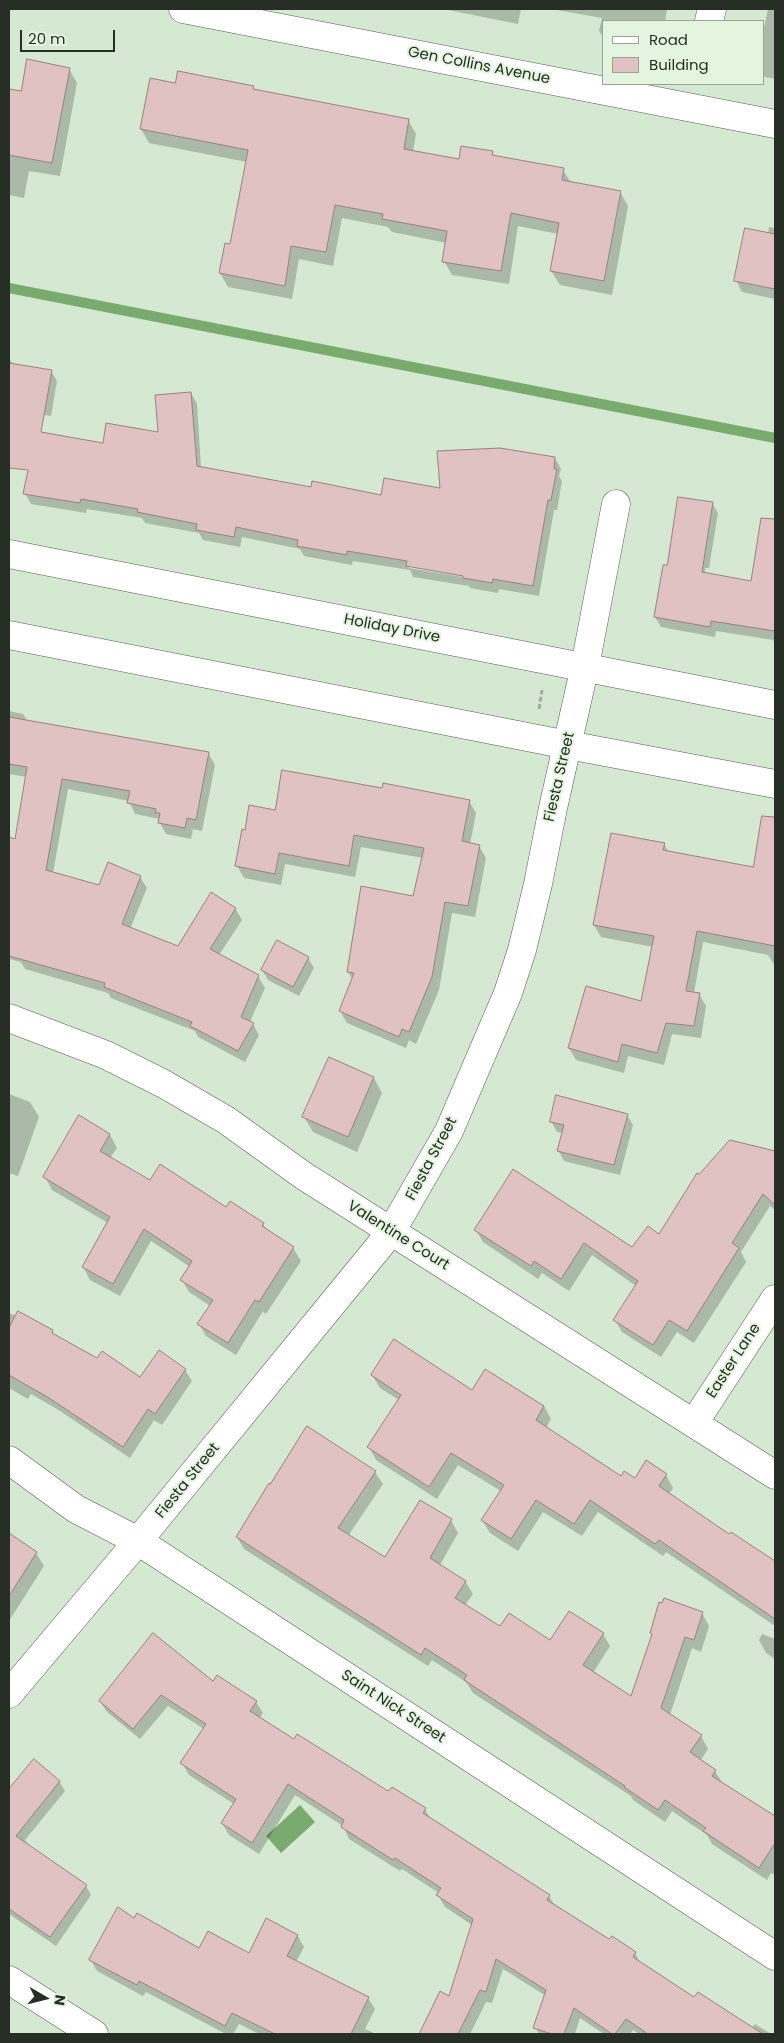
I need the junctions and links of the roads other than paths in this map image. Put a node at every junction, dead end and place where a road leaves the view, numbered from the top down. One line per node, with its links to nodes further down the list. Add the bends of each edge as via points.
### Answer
1 (183, 9): 2 (street, Gen Collins Avenue)
2 (602, 79)
3 (635, 85): 4 (street, Gen Collins Avenue)
4 (695, 95): 5 (street, Gen Collins Avenue)
5 (775, 124)
6 (616, 504): 9 (street, Fiesta Street)
7 (9, 554): 9 (street, Holiday Drive)
8 (9, 635): 11 (street)
9 (585, 666): 10 (street, Holiday Drive); 11 (street, Fiesta Street)
10 (775, 705)
11 (568, 745): 12 (street); 14 (street, Fiesta Street, via 536,894 508,993 449,1131)
12 (775, 784)
13 (9, 1018): 14 (street, Valentine Court, via 106,1055 164,1084 226,1120 304,1176)
14 (391, 1232): 16 (street, Valentine Court); 19 (street, Fiesta Street)
15 (775, 1299): 16 (street, Easter Lane)
16 (694, 1423): 18 (street, Valentine Court)
17 (9, 1460): 19 (street, Saint Nick Street, via 76,1509)
18 (775, 1475)
19 (138, 1541): 20 (street, Fiesta Street); 21 (street, Saint Nick Street)
20 (9, 1694)
21 (775, 1956)
22 (9, 1980): 23 (street)
23 (94, 2034)

